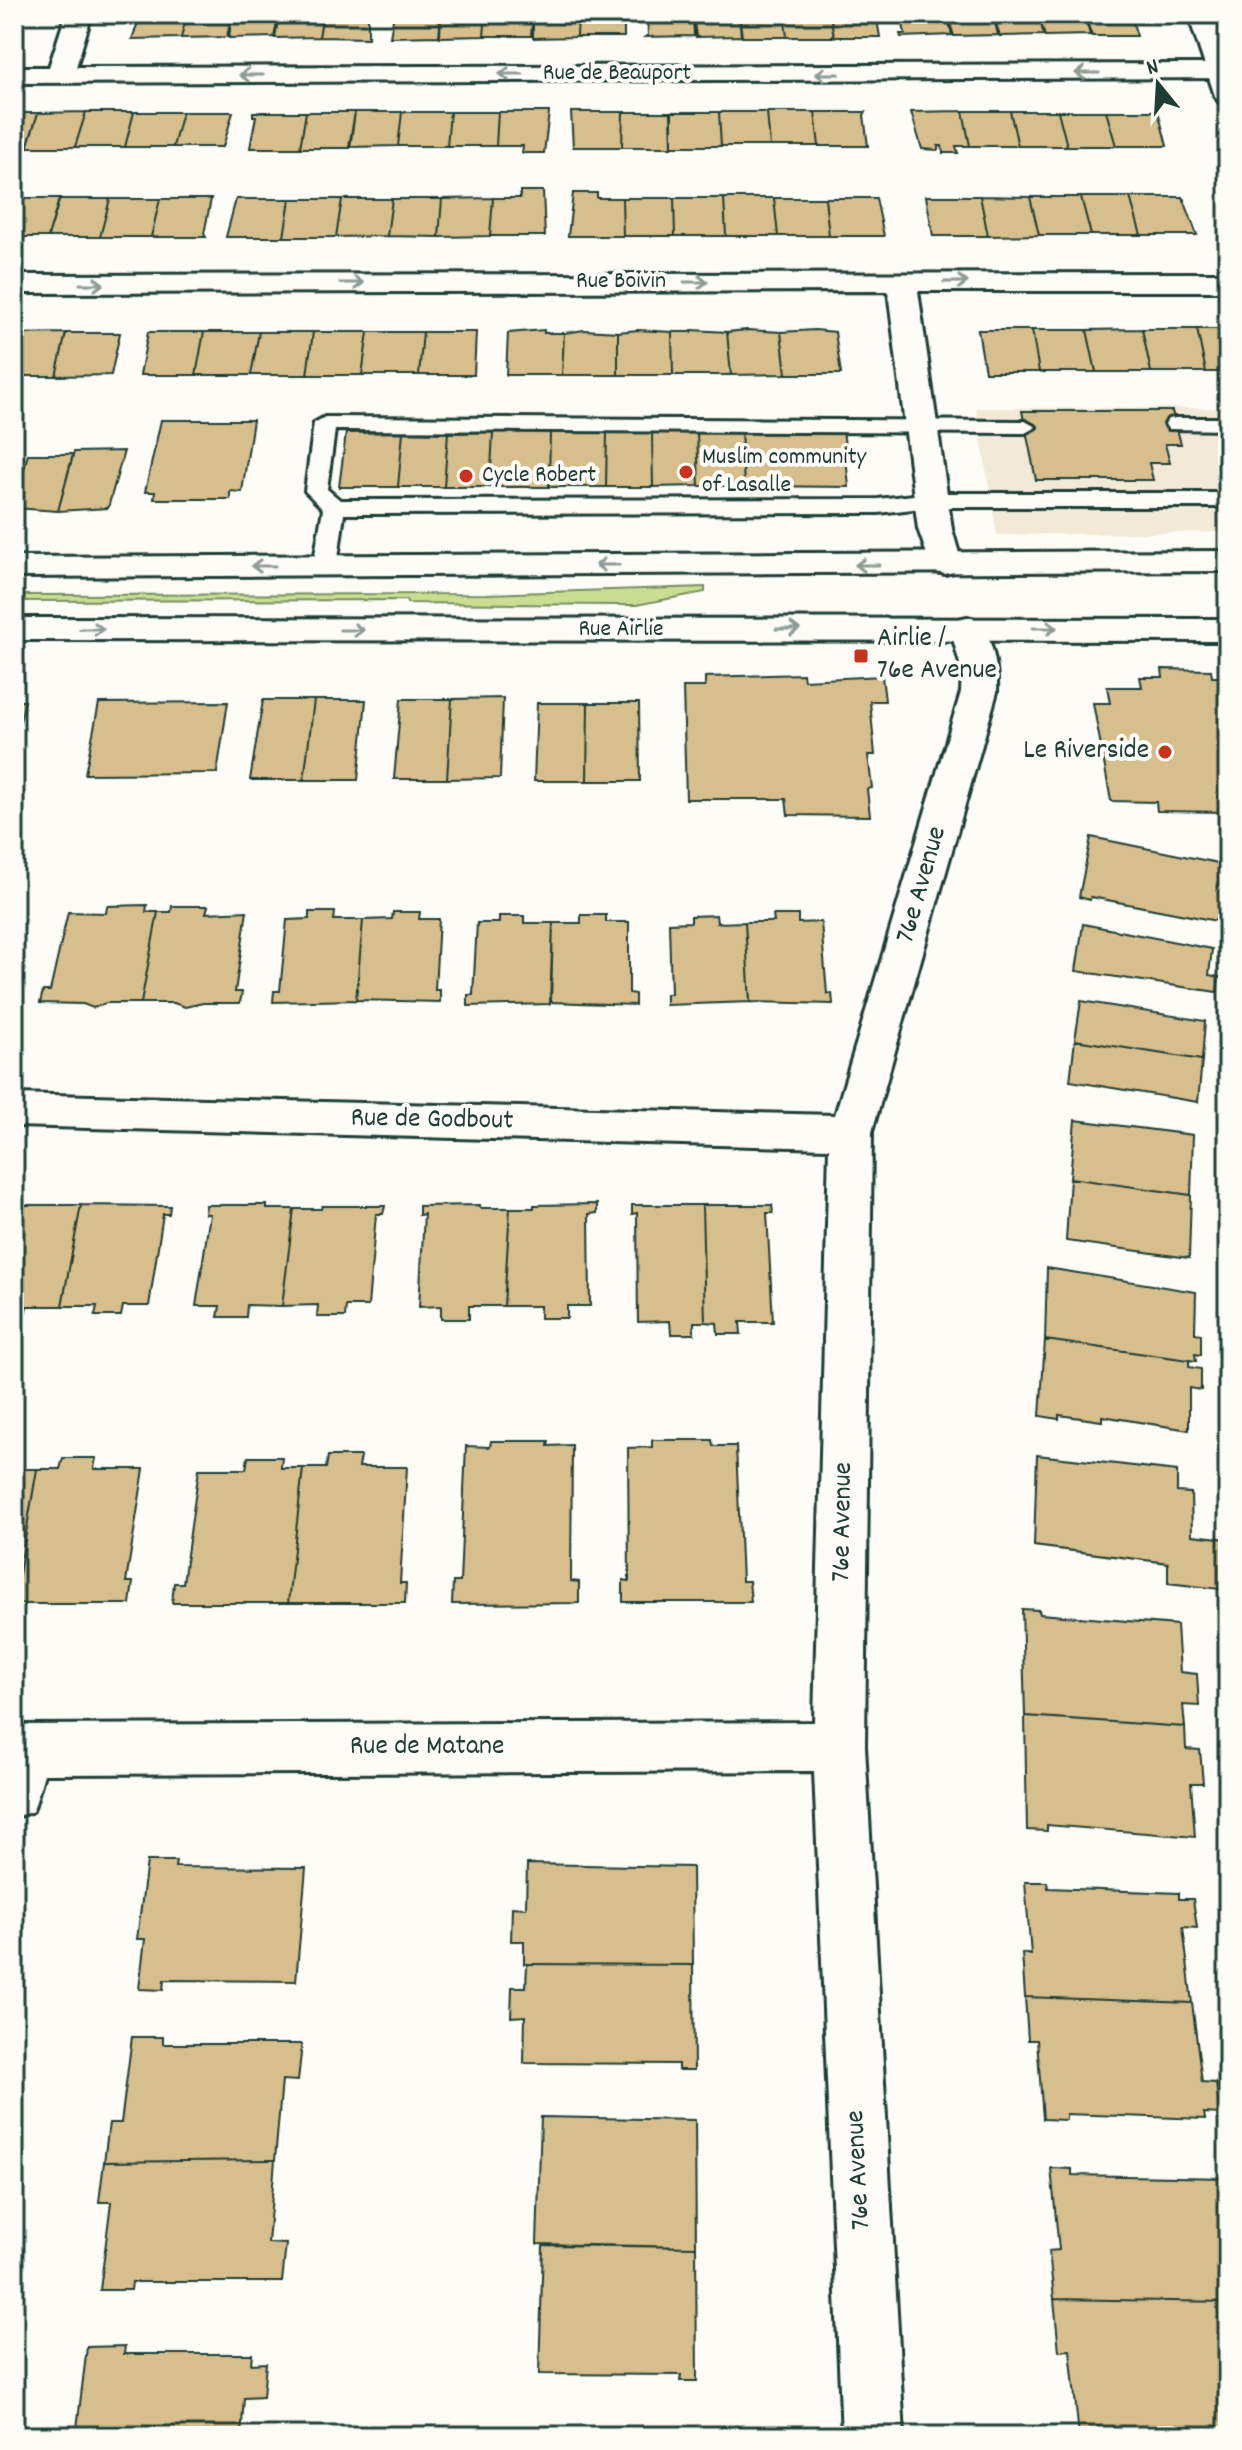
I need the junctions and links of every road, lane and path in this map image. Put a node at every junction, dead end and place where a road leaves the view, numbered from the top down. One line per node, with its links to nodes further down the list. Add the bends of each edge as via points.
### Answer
1 (79, 14): 4 (street)
2 (1201, 14): 5 (street)
3 (14, 75): 4 (street, Rue de Beauport)
4 (60, 75): 5 (street, Rue de Beauport, one-way to 4)
5 (1226, 80)
6 (902, 282): 7 (street, Rue Boivin, one-way to 7); 8 (street, Rue Boivin, one-way to 6); 11 (street)
7 (1228, 282)
8 (14, 284)
9 (1176, 424): 10 (lane)
10 (1228, 424)
11 (922, 426): 12 (lane); 13 (street); 15 (lane, via 325,423 316,491)
12 (1025, 427)
13 (931, 500): 14 (lane); 15 (lane, via 878,506); 17 (street)
14 (1228, 500)
15 (334, 507): 18 (lane)
16 (1228, 561): 17 (street)
17 (945, 564): 18 (street, one-way to 18)
18 (325, 566): 19 (street, one-way to 19)
19 (14, 567)
20 (967, 628): 21 (street, Rue Airlie, one-way to 20); 22 (street, Rue Airlie, one-way to 22); 24 (street, 76e Avenue, via 980,671 979,692)
21 (14, 629)
22 (1228, 630)
23 (14, 1110): 24 (street, Rue de Godbout)
24 (851, 1132): 25 (street, 76e Avenue)
25 (839, 1746): 26 (street, Rue de Matane); 27 (street, 76e Avenue)
26 (17, 1764)
27 (873, 2436)

